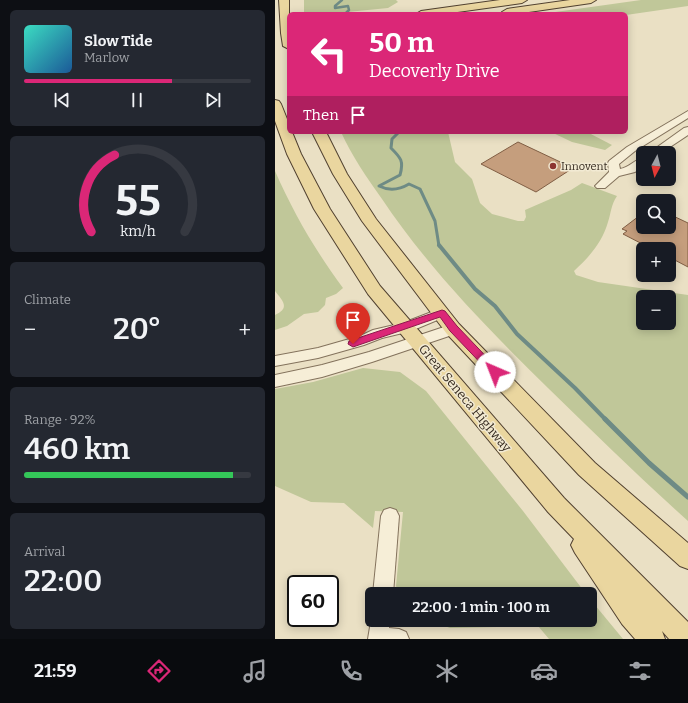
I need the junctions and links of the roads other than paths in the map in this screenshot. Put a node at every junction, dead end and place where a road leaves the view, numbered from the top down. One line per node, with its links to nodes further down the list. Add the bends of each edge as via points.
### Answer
1 (284, 0): 6 (main road)
2 (522, 0): 4 (main road)
3 (591, 0): 5 (main road)
4 (435, 12)
5 (507, 12)
6 (286, 39): 7 (main road)
7 (275, 45)
8 (275, 104): 17 (main road, Great Seneca Highway, via 294,154 322,209 374,290)
9 (688, 114): 14 (street, via 638,144 613,163)
10 (688, 130): 12 (street)
11 (320, 134): 16 (main road, via 370,221)
12 (664, 146)
13 (636, 166): 14 (street, via 631,170)
14 (615, 173): 15 (street)
15 (601, 186)
16 (448, 321): 17 (street); 22 (main road, via 587,469)
17 (411, 334): 18 (street, via 377,334 318,353); 19 (street, via 391,351 322,372); 20 (main road, Great Seneca Highway)
18 (275, 361)
19 (275, 381)
20 (555, 505): 26 (main road, via 631,615); 27 (main road, Great Seneca Highway)
21 (390, 516): 23 (street)
22 (688, 558)
23 (384, 587)
24 (379, 632): 25 (street)
25 (399, 639)
26 (652, 639)
27 (687, 639)

